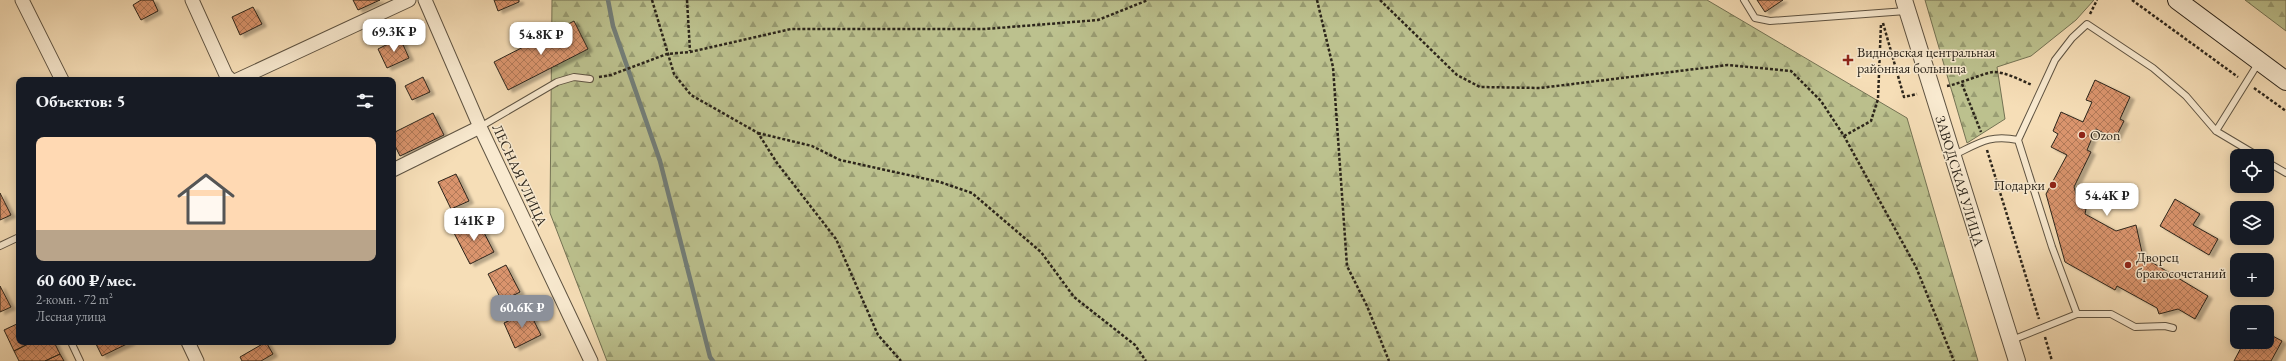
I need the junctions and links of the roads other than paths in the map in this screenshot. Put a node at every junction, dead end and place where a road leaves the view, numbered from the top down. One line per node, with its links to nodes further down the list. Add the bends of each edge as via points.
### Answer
1 (22, 0): 9 (street)
2 (192, 0): 10 (street)
3 (409, 0): 11 (street)
4 (425, 0): 14 (street, ЛЕСНАЯ УЛИЦА)
5 (1744, 0): 7 (lane, via 1755,18 1770,21)
6 (2177, 0): 8 (main road)
7 (1906, 5): 18 (street, ЗАВОДСКАЯ УЛИЦА)
8 (2259, 62): 13 (main road); 15 (lane)
9 (60, 77)
10 (228, 77)
11 (243, 77)
12 (590, 78): 14 (lane, via 574,77 557,82)
13 (2286, 81)
14 (480, 127): 20 (street); 31 (street, ЛЕСНАЯ УЛИЦА)
15 (2216, 131): 16 (lane, via 2186,96 2153,68 2087,24 2055,60); 17 (lane)
16 (2018, 140): 18 (lane, via 2002,137 1984,140); 24 (lane, via 2049,240)
17 (2246, 149)
18 (1952, 156): 26 (street, ЗАВОДСКАЯ УЛИЦА)
19 (2274, 166): 21 (lane)
20 (396, 169)
21 (2286, 173)
22 (16, 239): 23 (lane)
23 (0, 246)
24 (2077, 314): 25 (lane, via 2111,314 2135,327); 26 (lane)
25 (2173, 328)
26 (2010, 340): 32 (street, ЗАВОДСКАЯ УЛИЦА)
27 (72, 345): 29 (lane)
28 (189, 345): 30 (street)
29 (80, 361)
30 (197, 361)
31 (591, 361)
32 (2017, 361)

